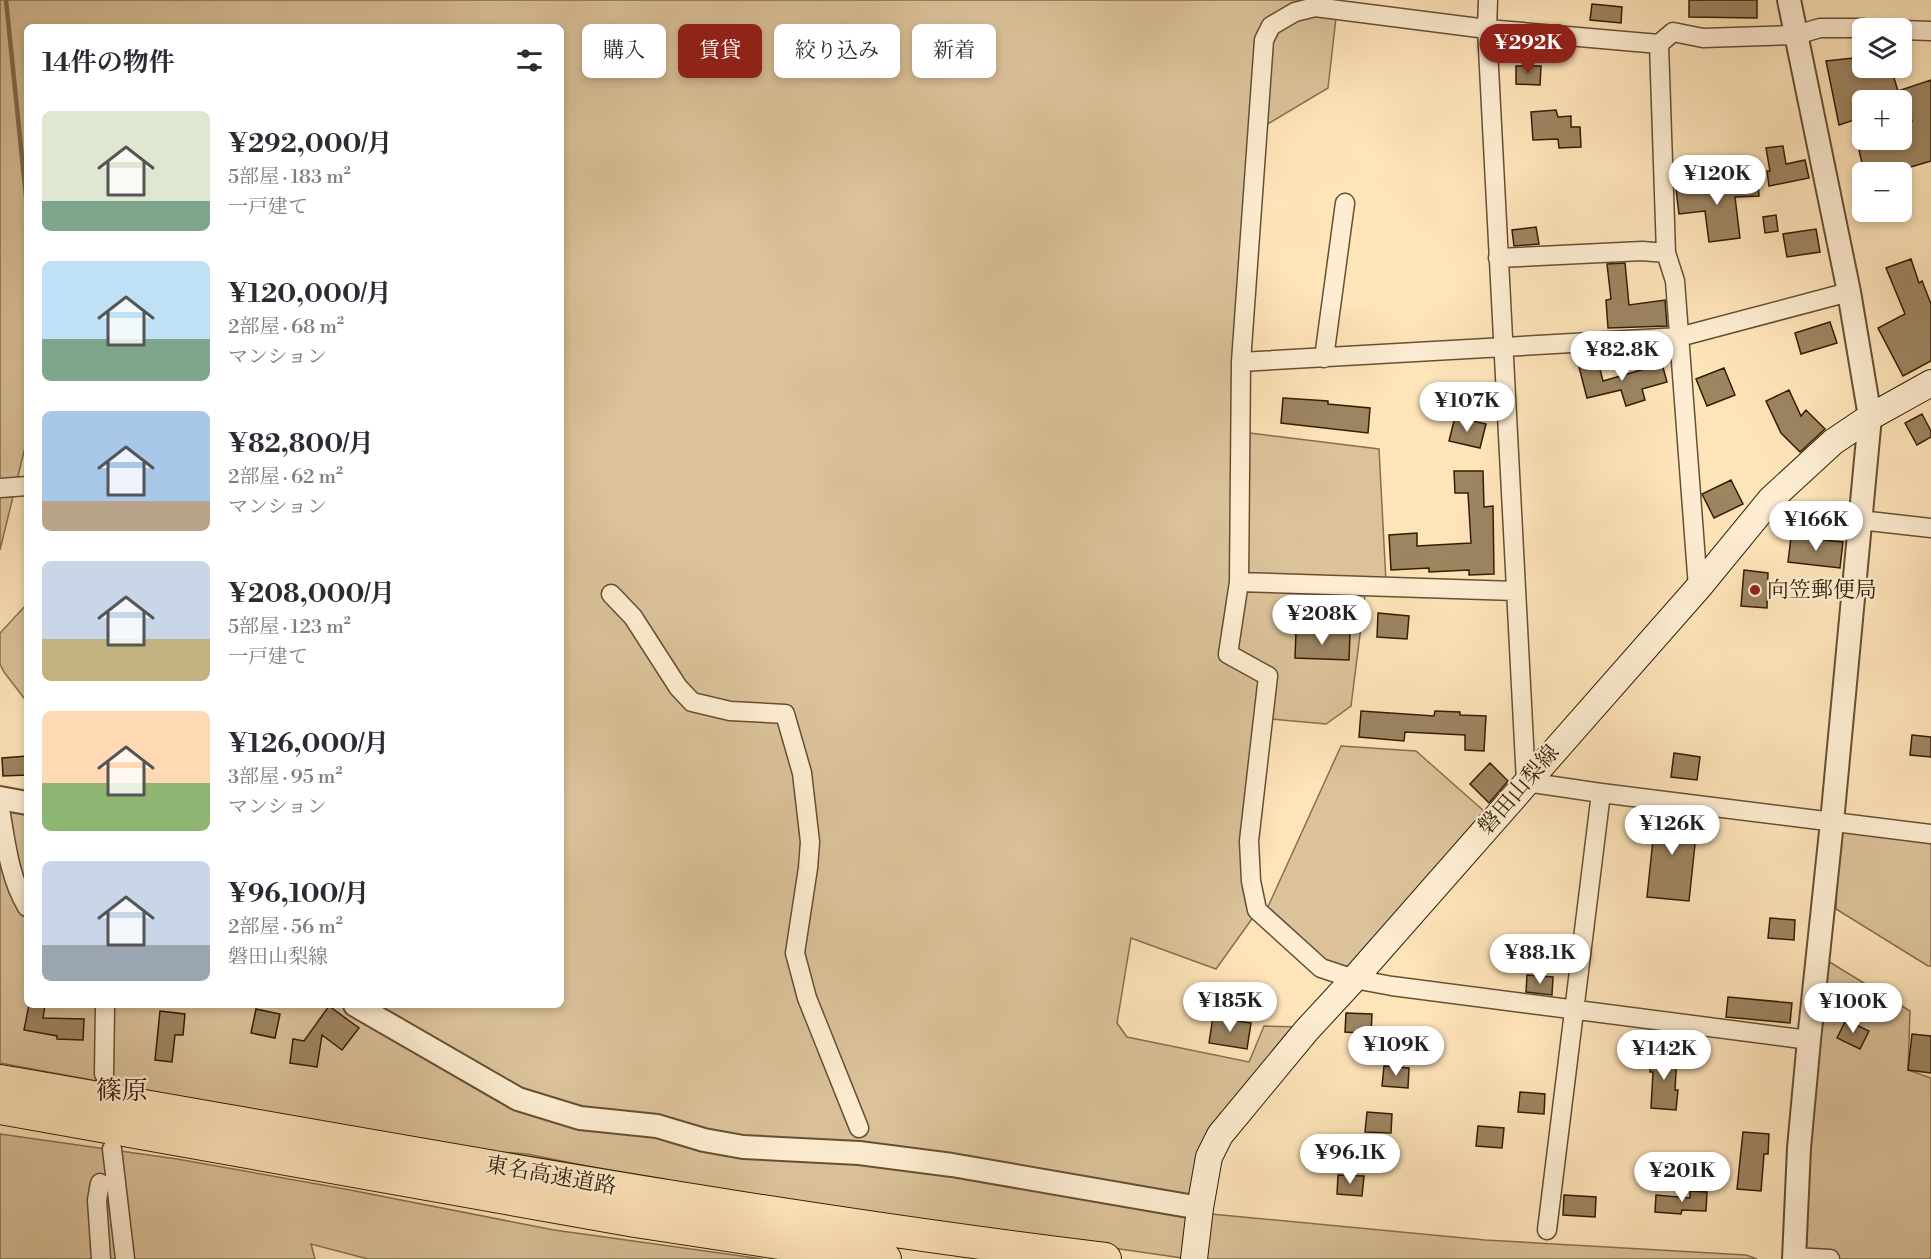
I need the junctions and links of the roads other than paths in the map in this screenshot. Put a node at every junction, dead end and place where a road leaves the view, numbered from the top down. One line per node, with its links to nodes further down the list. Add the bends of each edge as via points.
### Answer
1 (1488, 0): 3 (street)
2 (1789, 0): 7 (street)
3 (1487, 28): 8 (street); 11 (street); 16 (street, via 1316,7 1295,12 1271,26 1264,40)
4 (1852, 28): 7 (street, via 1820,28)
5 (1912, 30): 6 (street)
6 (1931, 31)
7 (1796, 35): 8 (street, via 1703,38 1673,32); 12 (street)
8 (1659, 44): 10 (street)
9 (1345, 203): 15 (street)
10 (1666, 253): 11 (street); 13 (street, via 1675,281)
11 (1498, 258): 14 (street)
12 (1849, 292): 13 (street); 18 (street)
13 (1679, 338): 14 (street); 24 (street)
14 (1503, 349): 15 (street); 25 (street)
15 (1324, 358): 16 (street)
16 (1241, 363): 23 (street)
17 (1931, 383): 18 (main road, 磐田山梨線)
18 (1870, 417): 21 (street); 24 (main road, 磐田山梨線, via 1833,442 1771,499)
19 (24, 486): 20 (street)
20 (0, 488)
21 (1860, 520): 22 (street); 32 (street)
22 (1931, 528)
23 (1239, 582): 25 (street); 37 (street, via 1228,654 1269,676 1249,841 1257,910 1321,968)
24 (1698, 588): 27 (main road, 磐田山梨線)
25 (1515, 591): 27 (street)
26 (611, 594): 45 (street, via 633,617 692,702 730,711 785,714 802,773 810,842 795,953 807,998)
27 (1526, 782): 28 (street); 37 (main road, 磐田山梨線)
28 (1601, 793): 32 (street); 40 (street)
29 (0, 798): 30 (street)
30 (24, 802)
31 (0, 809): 34 (street)
32 (1832, 822): 33 (street); 41 (street)
33 (1931, 834)
34 (7, 853): 35 (street); 36 (street)
35 (24, 862)
36 (24, 902)
37 (1354, 979): 40 (street); 48 (main road, 磐田山梨線, via 1220,1135 1209,1157)
38 (105, 1008): 42 (street)
39 (361, 1008): 48 (street, via 518,1099 580,1118 657,1126 743,1147 859,1153 952,1165)
40 (1575, 1009): 41 (street); 49 (street)
41 (1809, 1040): 51 (street)
42 (104, 1074)
43 (0, 1080): 55 (highway, 東名高速道路, via 641,1192)
44 (0, 1108): 54 (highway, 東名高速道路, via 635,1221)
45 (859, 1128)
46 (112, 1149): 53 (street)
47 (100, 1183): 52 (street, via 97,1200)
48 (1200, 1208): 50 (main road, 磐田山梨線)
49 (1546, 1230)
50 (1195, 1248)
51 (1794, 1258): 56 (street)
52 (101, 1259)
53 (125, 1259)
54 (885, 1259)
55 (1105, 1259)
56 (1830, 1259)

